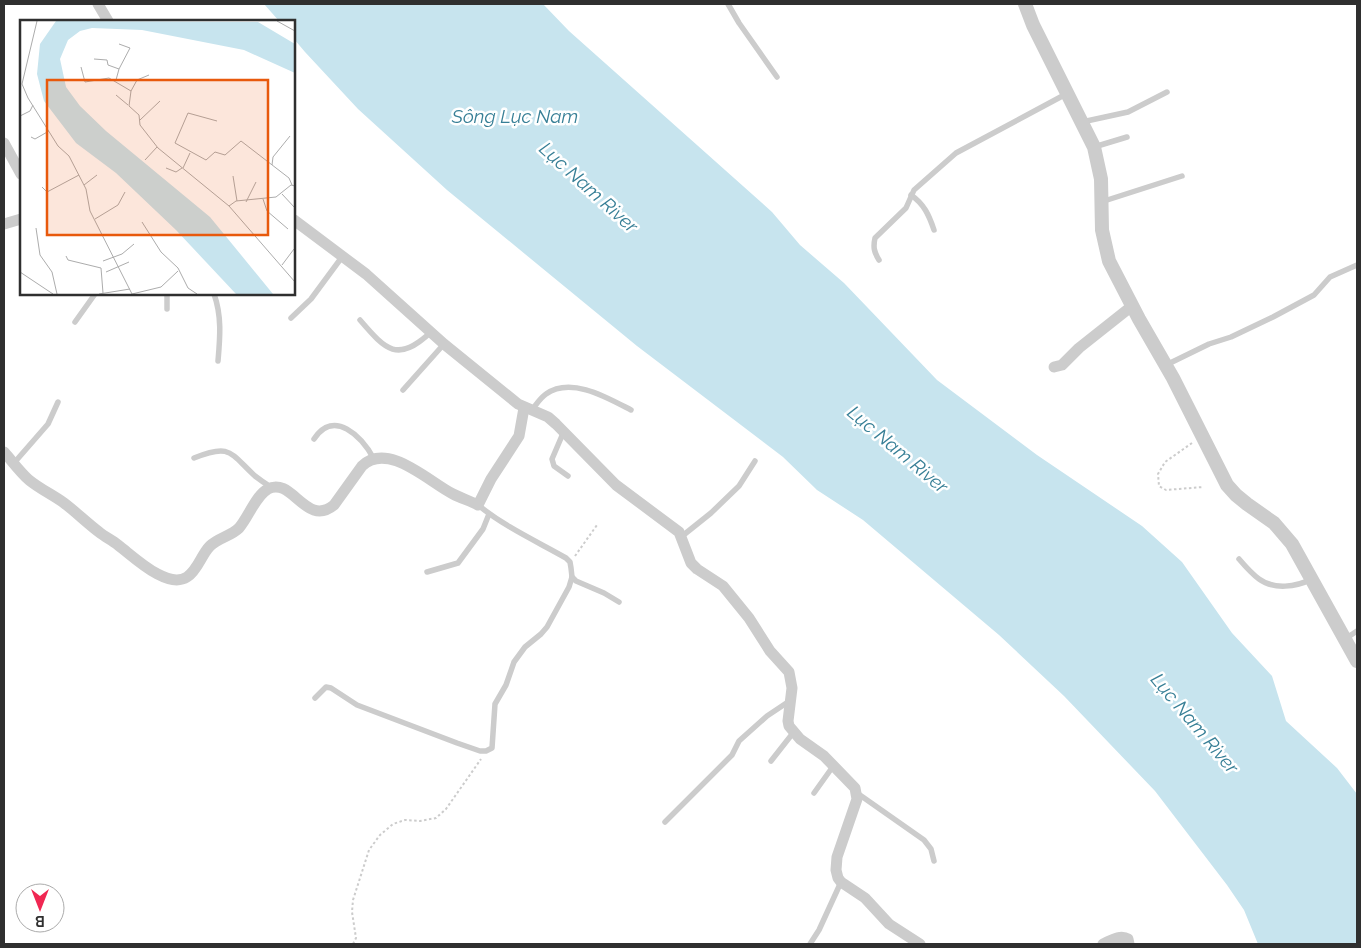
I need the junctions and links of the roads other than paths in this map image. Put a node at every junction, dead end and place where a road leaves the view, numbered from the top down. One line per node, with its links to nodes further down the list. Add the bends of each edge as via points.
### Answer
1 (98, 4): 4 (street)
2 (728, 4): 5 (lane)
3 (1025, 4): 7 (street)
4 (107, 20)
5 (777, 77)
6 (1166, 92): 8 (lane, via 1128,112)
7 (1068, 93): 8 (street); 14 (lane, via 956,153 919,184)
8 (1082, 122): 11 (street)
9 (1127, 137): 11 (lane)
10 (4, 143): 12 (street)
11 (1094, 147): 15 (street, via 1101,179)
12 (20, 172)
13 (1182, 176): 15 (lane)
14 (911, 195): 19 (lane, via 921,202); 21 (lane, via 906,208 876,238 874,253)
15 (1101, 202): 26 (street, via 1102,230 1109,261)
16 (20, 219): 18 (street)
17 (295, 221): 20 (street)
18 (4, 224)
19 (934, 230)
20 (342, 257): 28 (lane, via 311,299); 31 (street)
21 (879, 260)
22 (1357, 265): 34 (lane, via 1330,277 1314,295 1274,317)
23 (94, 295): 30 (lane)
24 (167, 295): 27 (lane)
25 (214, 295): 33 (lane, via 220,324)
26 (1132, 306): 34 (street); 35 (street, via 1062,365)
27 (167, 309)
28 (291, 318)
29 (360, 320): 31 (lane, via 380,343 393,349 412,348)
30 (75, 322)
31 (431, 332): 32 (street)
32 (444, 344): 36 (lane); 38 (street)
33 (218, 361)
34 (1166, 365): 55 (street, via 1228,485 1236,495 1274,522 1292,544)
35 (1054, 367)
36 (403, 390)
37 (58, 402): 46 (lane, via 48,424)
38 (527, 410): 39 (lane, via 547,393 566,387 576,387 613,400); 40 (street, via 548,417); 49 (street, via 519,436)
39 (631, 410)
40 (564, 432): 47 (lane, via 552,459 554,466); 51 (street, via 616,485 679,532)
41 (314, 439): 44 (lane, via 326,427 341,427 359,437)
42 (4, 452): 46 (street)
43 (194, 458): 48 (lane, via 205,453 231,452 255,477)
44 (374, 459): 48 (street, via 362,466 329,509 316,510 283,487); 49 (street, via 402,463 452,494)
45 (755, 461): 51 (lane, via 739,486)
46 (14, 463): 48 (street, via 28,480 63,502 145,567 179,579 191,574 209,547 238,528 266,489)
47 (568, 476)
48 (271, 488)
49 (478, 504): 50 (lane)
50 (489, 514): 53 (lane, via 483,529 458,563); 54 (lane, via 566,558 570,562)
51 (681, 537): 61 (street, via 691,563 724,586 789,672)
52 (1239, 559): 55 (lane, via 1260,580 1279,586 1302,584)
53 (427, 572)
54 (572, 577): 56 (lane); 60 (lane, via 547,627 514,662 495,704 490,750 457,744 357,705 331,688 323,688)
55 (1312, 579): 58 (street)
56 (619, 602)
57 (1357, 631): 58 (lane)
58 (1345, 639): 59 (street)
59 (1357, 661)
60 (315, 698)
61 (790, 700): 62 (street, via 788,721); 67 (lane, via 739,741 732,756)
62 (793, 733): 63 (lane); 64 (street)
63 (771, 760)
64 (834, 765): 65 (lane); 66 (street, via 855,788)
65 (814, 793)
66 (856, 794): 68 (lane, via 924,840 932,849); 69 (street, via 837,857 836,870)
67 (665, 822)
68 (934, 861)
69 (841, 882): 70 (lane); 71 (street, via 865,898 889,924)
70 (810, 944)
71 (920, 944)
72 (1103, 944): 73 (street, via 1120,937 1128,939)
73 (1129, 944)

